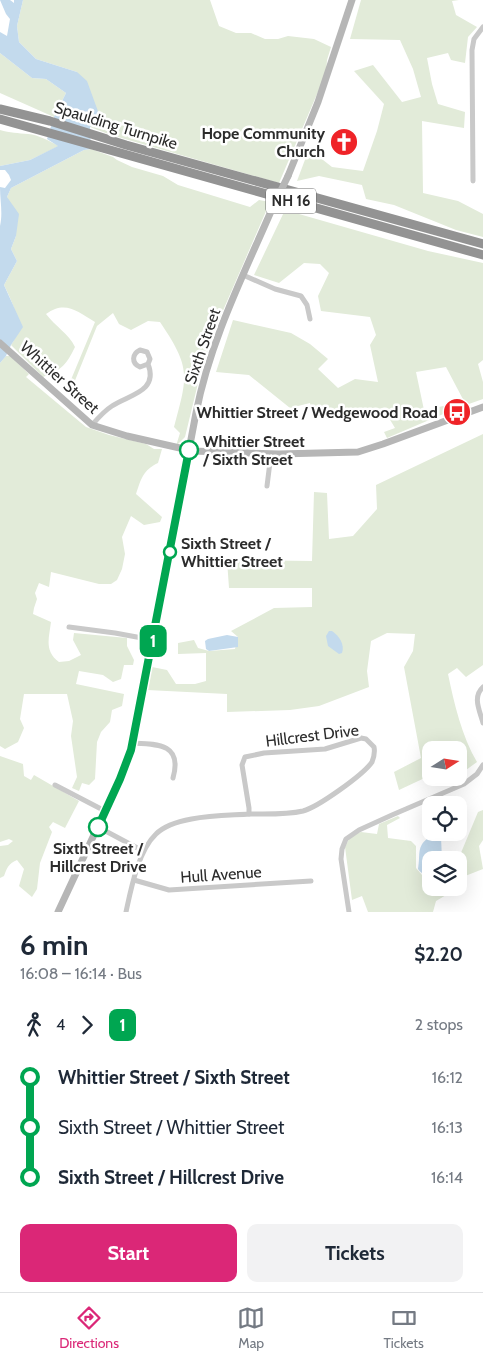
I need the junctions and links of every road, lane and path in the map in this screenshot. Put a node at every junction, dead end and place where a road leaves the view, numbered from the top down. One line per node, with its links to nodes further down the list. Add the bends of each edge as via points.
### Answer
1 (352, 0): 8 (main road, Sixth Street, bridge, via 318,102)
2 (483, 27): 5 (street, via 474,39 472,50)
3 (0, 109): 6 (highway, Spaulding Turnpike / NH 16)
4 (0, 119): 7 (highway, Spaulding Turnpike / NH 16)
5 (473, 181)
6 (483, 244)
7 (483, 255)
8 (243, 275): 9 (street, via 301,296); 14 (main road, Sixth Street, via 207,368)
9 (310, 319)
10 (0, 342): 13 (main road, Whittier Street)
11 (148, 364): 13 (street, via 150,375 144,389 111,407)
12 (483, 407): 15 (main road, Whittier Street, via 363,451)
13 (92, 425): 14 (main road, Whittier Street)
14 (189, 450): 15 (main road, Whittier Street); 18 (main road, Sixth Street)
15 (271, 454): 16 (street)
16 (267, 486)
17 (69, 627): 18 (street)
18 (153, 640): 21 (main road, Sixth Street)
19 (483, 687): 20 (street, via 477,701)
20 (483, 723)
21 (132, 743): 23 (street, via 160,744 167,749 175,762); 25 (main road, Sixth Street)
22 (483, 765): 33 (street, via 464,784 346,839 341,859)
23 (172, 778)
24 (55, 785): 25 (street)
25 (105, 811): 27 (main road, Sixth Street)
26 (249, 814): 26 (street, Hillcrest Drive, via 301,811 315,806 367,768 374,757 374,747 361,738 324,749 245,757 242,765); 28 (street, Hillcrest Drive, via 177,823 157,832)
27 (98, 827): 28 (street); 31 (main road, Sixth Street)
28 (144, 851): 29 (street, Hillcrest Drive)
29 (134, 880): 30 (street, Hull Avenue, via 169,890); 32 (street, Hillcrest Drive)
30 (311, 881)
31 (58, 912)
32 (126, 912)
33 (349, 912)

